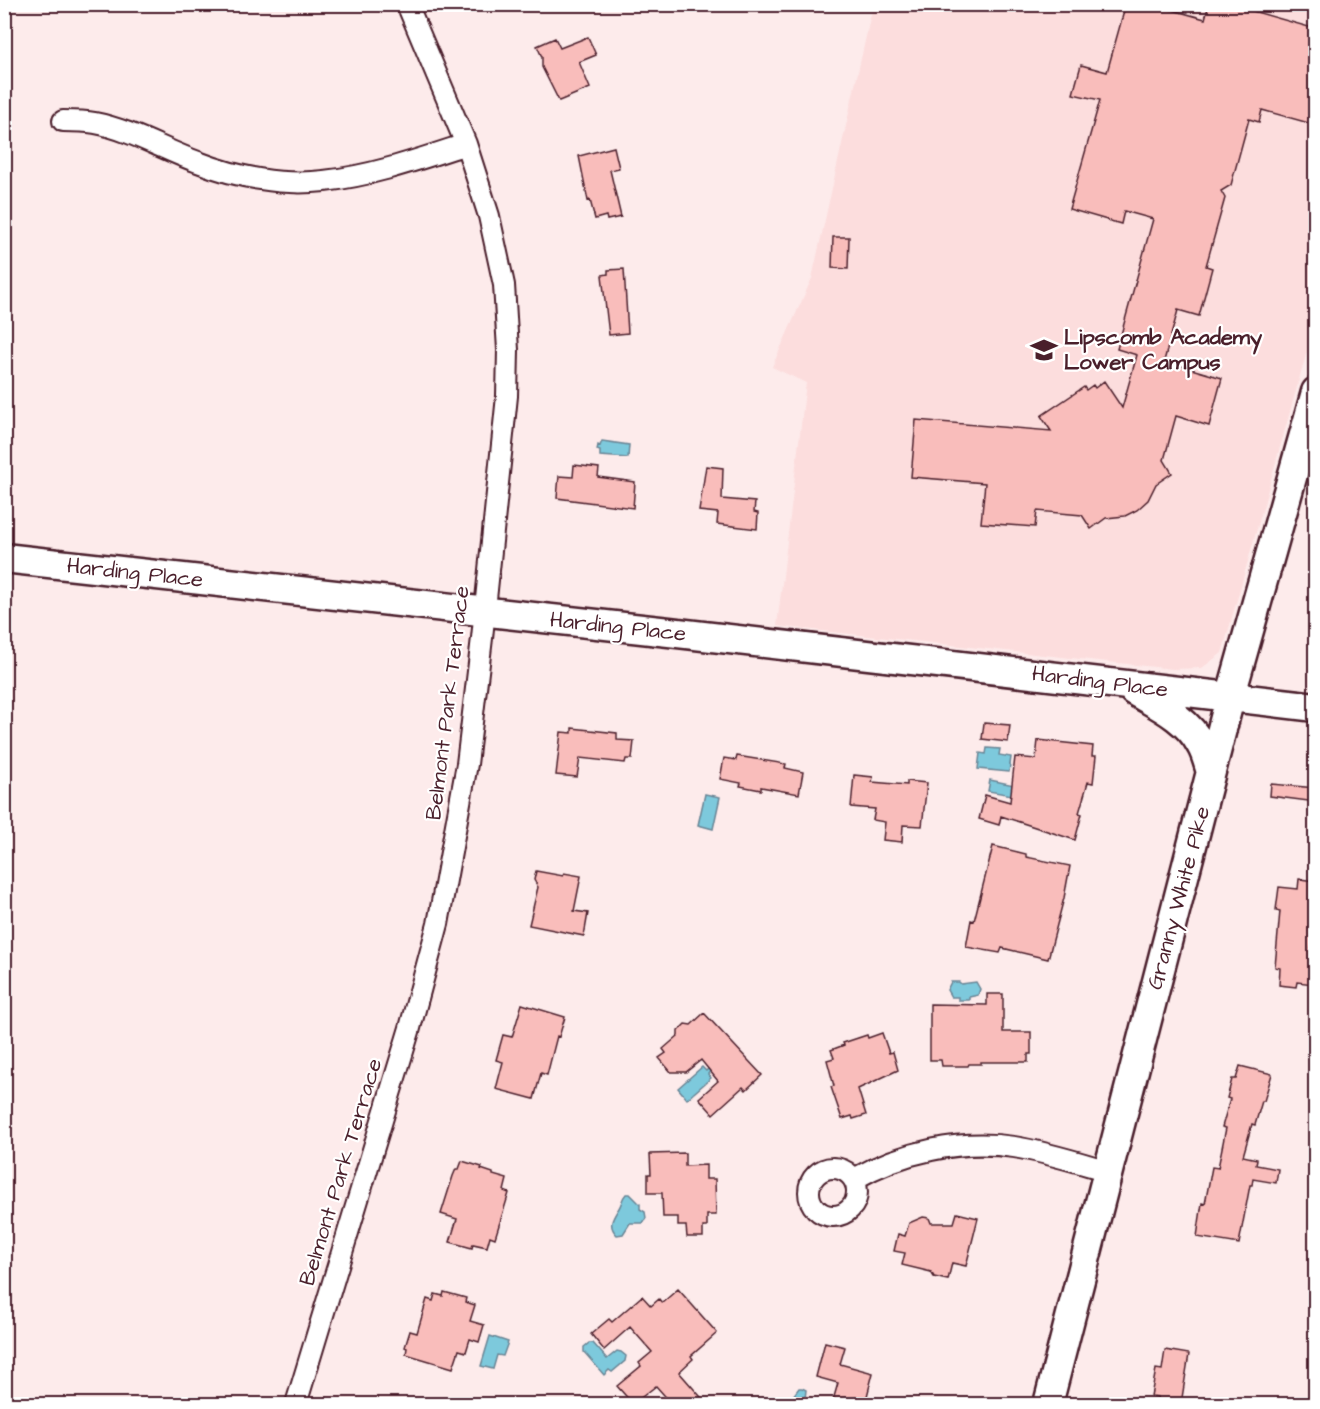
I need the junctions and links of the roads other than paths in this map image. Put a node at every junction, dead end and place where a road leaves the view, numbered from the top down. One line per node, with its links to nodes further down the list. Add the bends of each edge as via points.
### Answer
1 (407, 4): 3 (street, Belmont Park Terrace)
2 (63, 121): 3 (street, via 95,123 122,131 226,172 293,182 379,171)
3 (466, 144): 6 (street, Belmont Park Terrace, via 497,250 504,285 508,350 507,396)
4 (1316, 392): 8 (main road, Granny White Pike)
5 (4, 558): 6 (main road, Harding Place)
6 (484, 612): 7 (main road, Harding Place); 13 (street, Belmont Park Terrace, via 467,764 438,924)
7 (1122, 684): 8 (main road, Harding Place); 10 (main road, via 1165,708 1190,728 1201,744)
8 (1230, 698): 9 (main road, Harding Place); 10 (main road, Granny White Pike)
9 (1316, 707)
10 (1211, 772): 11 (main road, Granny White Pike)
11 (1108, 1171): 12 (street, via 1013,1147 966,1146 894,1160); 14 (main road, Granny White Pike)
12 (854, 1179)
13 (296, 1404)
14 (1048, 1404)

